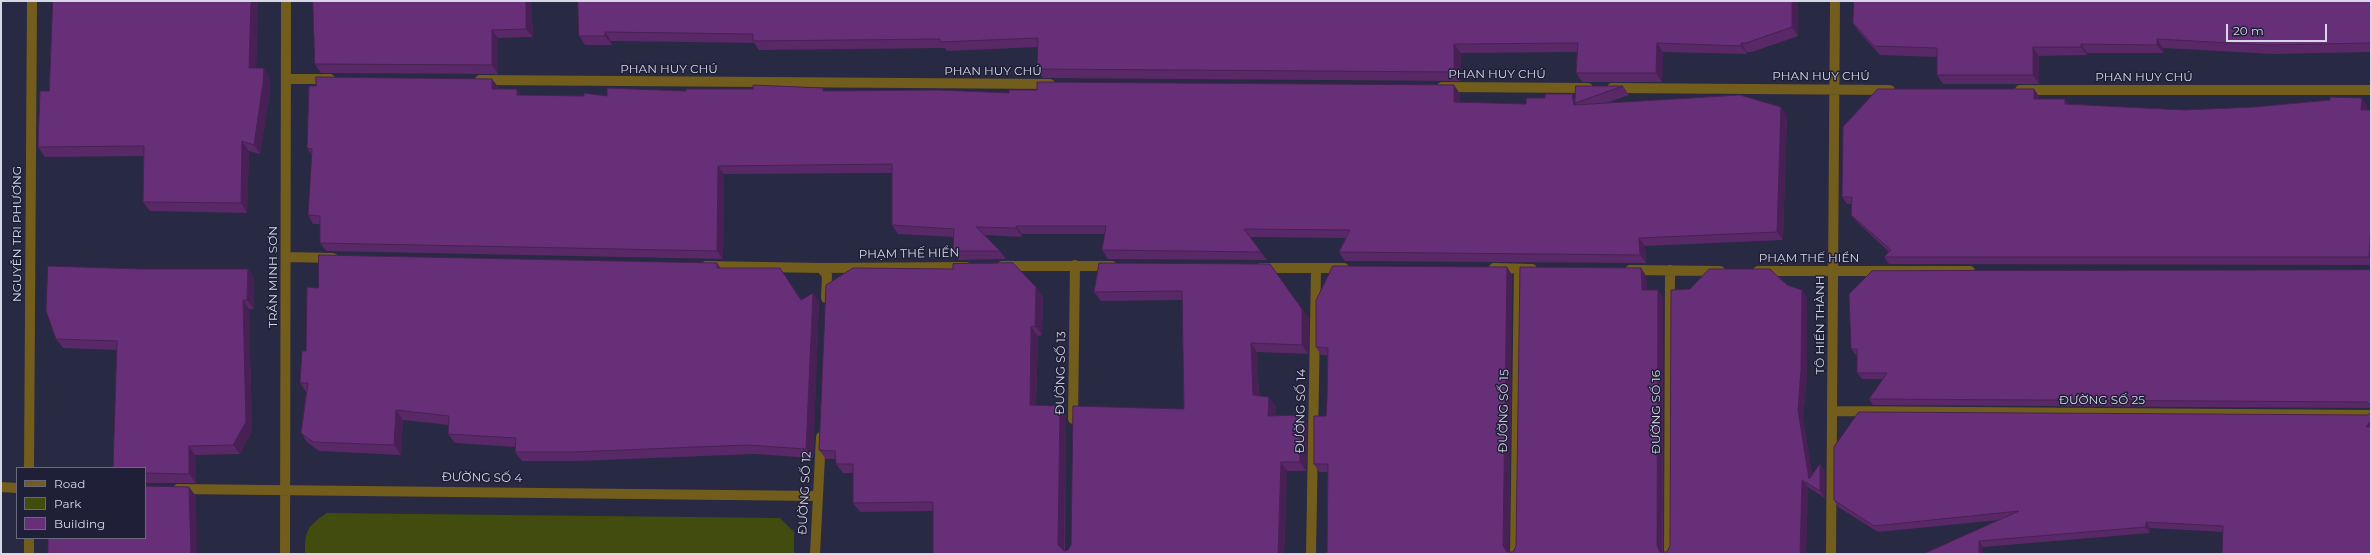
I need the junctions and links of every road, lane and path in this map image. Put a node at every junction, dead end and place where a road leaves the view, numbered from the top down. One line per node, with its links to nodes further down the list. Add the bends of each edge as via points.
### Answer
1 (32, 1): 36 (street, NGUYỄN TRI PHƯƠNG)
2 (286, 1): 4 (street, TRẦN MINH SƠN)
3 (1835, 1): 9 (street, TÔ HIẾN THÀNH)
4 (286, 79): 5 (street); 13 (street, TRẦN MINH SƠN)
5 (342, 79)
6 (470, 80): 7 (street, PHAN HUY CHÚ)
7 (1060, 84)
8 (1427, 87): 9 (street, PHAN HUY CHÚ)
9 (1834, 90): 10 (street, PHAN HUY CHÚ); 29 (street, TÔ HIẾN THÀNH)
10 (1898, 90)
11 (2008, 90): 12 (street, PHAN HUY CHÚ)
12 (2371, 90)
13 (287, 257): 14 (street); 40 (street, TRẦN MINH SƠN)
14 (342, 258)
15 (1075, 265): 17 (street, PHẠM THẾ HIỂN); 18 (street, PHẠM THẾ HIỂN); 35 (street, ĐƯỜNG SỐ 13)
16 (693, 266): 18 (street, PHẠM THẾ HIỂN)
17 (1122, 266)
18 (820, 268): 31 (street, via 827,274)
19 (1246, 268): 20 (street)
20 (1316, 268): 21 (street); 46 (street, ĐƯỜNG SỐ 14)
21 (1354, 268)
22 (1480, 268): 23 (street)
23 (1518, 269): 24 (street); 47 (street, ĐƯỜNG SỐ 15)
24 (1544, 269)
25 (1623, 270): 26 (street)
26 (1670, 270): 27 (street); 48 (street, ĐƯỜNG SỐ 16)
27 (1732, 271)
28 (1748, 271): 29 (street, PHẠM THẾ HIỂN)
29 (1833, 271): 30 (street, PHẠM THẾ HIỂN); 32 (street, TÔ HIẾN THÀNH)
30 (1983, 271)
31 (826, 306)
32 (1832, 411): 33 (street, ĐƯỜNG SỐ 25); 49 (street, TÔ HIẾN THÀNH)
33 (2371, 415)
34 (821, 425): 41 (street, ĐƯỜNG SỐ 12)
35 (1073, 429)
36 (29, 467)
37 (1, 487): 38 (street)
38 (16, 488)
39 (168, 489): 40 (street, ĐƯỜNG SỐ 4)
40 (284, 489): 41 (street, ĐƯỜNG SỐ 4); 44 (street, TRẦN MINH SƠN)
41 (818, 496): 45 (street, ĐƯỜNG SỐ 12)
42 (29, 539): 43 (street)
43 (28, 554)
44 (285, 554)
45 (815, 554)
46 (1311, 554)
47 (1515, 554)
48 (1669, 554)
49 (1831, 554)

